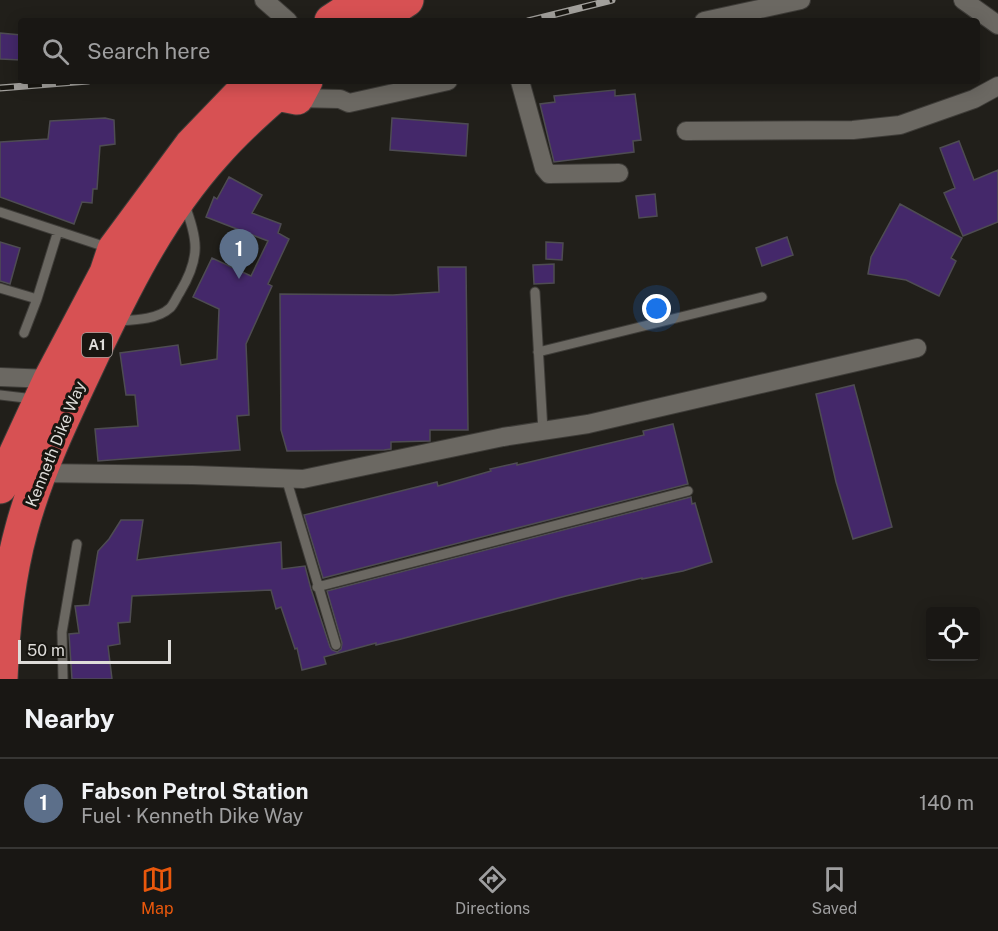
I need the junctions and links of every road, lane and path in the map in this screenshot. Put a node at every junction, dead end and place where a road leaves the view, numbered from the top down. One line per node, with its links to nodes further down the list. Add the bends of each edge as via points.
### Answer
1 (264, 0): 6 (street)
2 (363, 0): 7 (highway)
3 (407, 0): 8 (highway)
4 (801, 0): 9 (street)
5 (963, 0): 10 (street)
6 (285, 18)
7 (336, 18)
8 (380, 18)
9 (718, 18)
10 (998, 25)
11 (247, 84): 21 (highway, Kenneth Dike Way / A1, via 191,145)
12 (435, 84): 15 (street, via 349,103)
13 (521, 84): 17 (street, via 549,174)
14 (998, 86): 16 (street, via 974,99 900,124 853,130)
15 (301, 87): 18 (highway, Kenneth Dike Way / A1, via 277,94 214,154)
16 (686, 131)
17 (618, 173)
18 (181, 197): 26 (highway, Kenneth Dike Way / A1, via 142,257); 26 (lane, via 194,229 196,252 186,282 171,308 150,317)
19 (0, 212): 20 (lane)
20 (58, 231): 21 (lane); 25 (lane)
21 (114, 249): 31 (highway, Kenneth Dike Way / A1, via 106,273)
22 (0, 288): 25 (lane)
23 (535, 292): 29 (lane)
24 (762, 297): 29 (lane)
25 (37, 299): 27 (lane)
26 (108, 322): 34 (highway, Kenneth Dike Way / A1)
27 (24, 333)
28 (916, 348): 33 (street)
29 (538, 351): 33 (lane)
30 (0, 377): 31 (street)
31 (45, 390): 32 (lane); 36 (highway, Kenneth Dike Way / A1)
32 (0, 395)
33 (543, 431): 35 (street, via 303,479)
34 (39, 473): 35 (street); 41 (highway, Kenneth Dike Way / A1, via 10,583)
35 (286, 478): 39 (lane)
36 (0, 487)
37 (688, 491): 39 (lane)
38 (77, 544): 42 (lane, via 62,632)
39 (317, 586): 40 (lane)
40 (336, 645)
41 (1, 679)
42 (63, 679)

